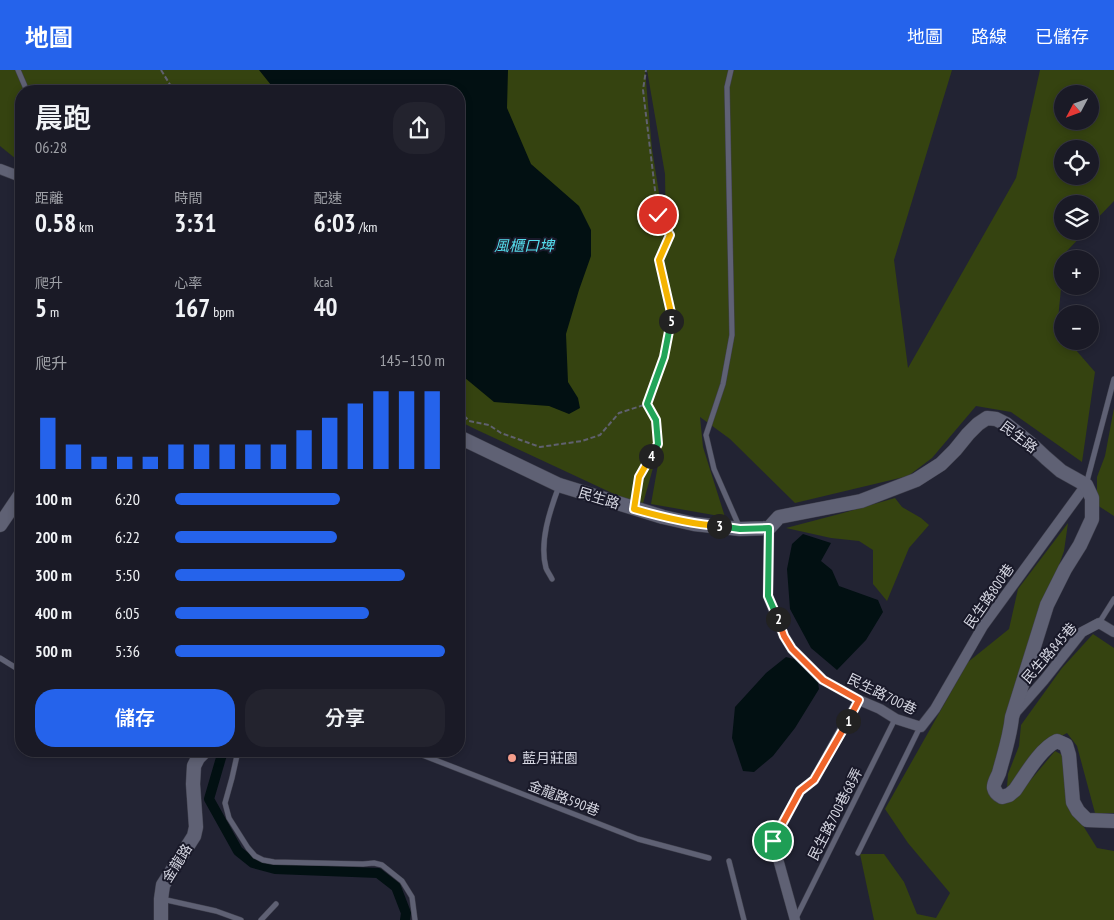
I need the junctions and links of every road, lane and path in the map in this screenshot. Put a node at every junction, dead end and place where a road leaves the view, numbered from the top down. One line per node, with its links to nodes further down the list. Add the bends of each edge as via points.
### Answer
1 (18, 70): 5 (lane)
2 (161, 70): 6 (path)
3 (646, 70): 10 (path, via 643,90 658,215 670,235 659,260 672,317 664,357)
4 (731, 70): 19 (lane, via 727,88 732,335 723,384 706,436 714,469)
5 (24, 85)
6 (170, 85)
7 (0, 169): 8 (street)
8 (15, 175)
9 (1114, 379): 13 (lane)
10 (647, 404): 11 (path, via 619,413 600,435 540,447 501,434 489,425 469,421); 16 (path, via 656,420 658,444 639,477)
11 (465, 417)
12 (465, 440): 14 (street, 民生路)
13 (1086, 485): 18 (street, 民生路, via 1061,471 1006,424 987,418 941,464 916,480 861,501 779,517); 27 (street, via 1092,498 1092,519 1047,605); 29 (street, 民生路800巷, via 983,626)
14 (559, 486): 16 (street, 民生路); 20 (lane, via 550,511 544,546 546,568)
15 (15, 503): 17 (street)
16 (634, 509): 19 (street, 民生路, via 694,524)
17 (0, 525)
18 (769, 528): 19 (street, 民生路); 26 (street, 民生路700巷, via 768,596 784,636 792,649 823,680)
19 (740, 529)
20 (552, 579)
21 (1114, 599): 22 (lane)
22 (1099, 623): 23 (street, 民生路845巷); 27 (street, 民生路845巷, via 1082,632)
23 (1114, 632)
24 (0, 658): 25 (lane)
25 (15, 667)
26 (859, 700): 28 (street, 民生路700巷); 44 (street, via 814,780 800,791 773,841)
27 (1012, 717): 33 (street, via 994,790 1002,797 1009,795 1044,750 1057,740 1066,745 1069,755 1073,802 1078,811 1087,820)
28 (896, 719): 29 (street, 民生路700巷); 44 (lane, 民生路700巷68弄)
29 (921, 727): 34 (lane)
30 (197, 757): 37 (street, 金龍路, via 193,775 194,836 163,885)
31 (237, 757): 42 (lane, via 225,803 228,818 255,856 274,862 382,865 402,881 412,897)
32 (427, 757): 35 (lane, 金龍路590巷, via 638,839)
33 (1114, 821)
34 (858, 852)
35 (709, 858)
36 (729, 861): 43 (lane)
37 (161, 899): 39 (street, 金龍路); 40 (lane)
38 (276, 904): 41 (lane)
39 (161, 920)
40 (241, 920)
41 (261, 920)
42 (415, 920)
43 (744, 920)
44 (795, 920)

